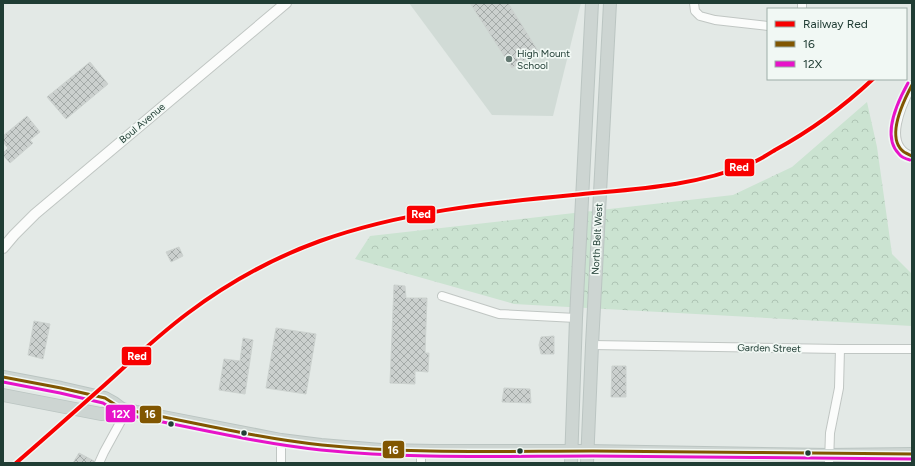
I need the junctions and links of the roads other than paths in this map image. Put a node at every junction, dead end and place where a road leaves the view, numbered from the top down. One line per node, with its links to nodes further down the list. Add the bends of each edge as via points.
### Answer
1 (286, 3): 8 (street, Boul Avenue, via 45,205)
2 (592, 3): 10 (main road, North Belt West)
3 (610, 3): 11 (main road, North Belt West)
4 (694, 3): 5 (street, via 695,11 700,16)
5 (767, 26)
6 (912, 85): 7 (street, via 904,100 896,136 902,150)
7 (912, 156)
8 (3, 248)
9 (442, 296): 10 (street, via 499,314)
10 (576, 318): 19 (main road, North Belt West)
11 (592, 346): 12 (street, Garden Street); 20 (main road, North Belt West)
12 (840, 349): 13 (street, Garden Street); 22 (street, via 839,388 830,433)
13 (912, 349)
14 (3, 377): 16 (main road, via 105,398)
15 (3, 395): 16 (main road, via 101,414)
16 (124, 410): 17 (main road); 23 (street)
17 (281, 440): 18 (main road, via 381,450); 24 (street)
18 (421, 451): 19 (main road); 25 (street)
19 (571, 451): 20 (main road); 26 (main road, North Belt West)
20 (587, 451): 22 (main road); 27 (main road, North Belt West)
21 (907, 457): 22 (main road)
22 (829, 459)
23 (99, 463)
24 (281, 463)
25 (421, 463)
26 (571, 463)
27 (587, 463)

